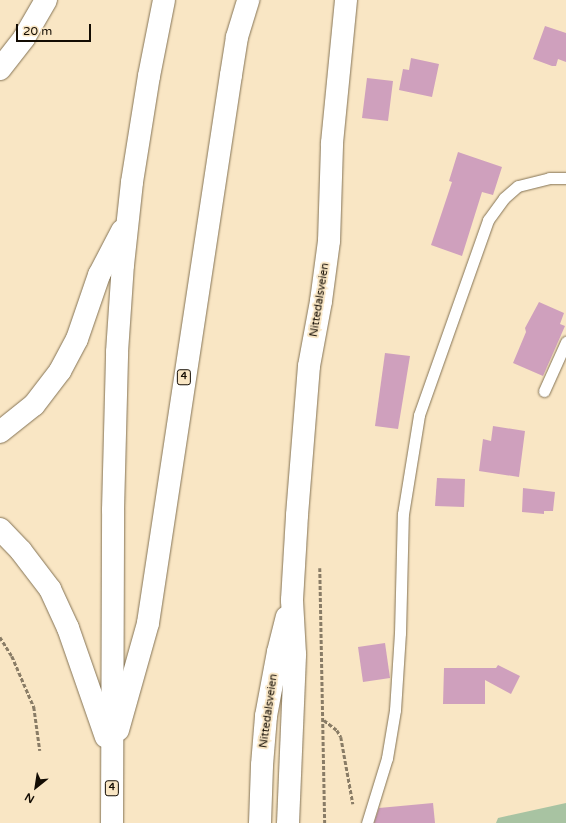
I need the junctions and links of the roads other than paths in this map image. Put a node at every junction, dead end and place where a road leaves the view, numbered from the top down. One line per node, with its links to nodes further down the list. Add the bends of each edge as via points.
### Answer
1 (46, 0): 5 (main road, via 24,38)
2 (164, 0): 7 (main road, 4, via 142,117)
3 (248, 0): 13 (main road, 4, via 237,37 148,623)
4 (346, 0): 12 (main road, Nittedalsveien, via 332,143 329,241 306,396)
5 (0, 69)
6 (566, 178): 17 (lane, via 549,178 518,186 504,198 488,220 419,415 403,514 401,619 395,710 387,758)
7 (128, 219): 10 (main road, 4, via 99,275 77,339 66,362 34,405); 13 (main road, 4, via 117,352 114,452)
8 (566, 342): 9 (lane)
9 (544, 392)
10 (0, 432)
11 (0, 529): 13 (main road, 4, via 50,589 68,628)
12 (292, 600): 15 (main road, Nittedalsveien, via 278,652 266,716); 16 (main road, Nittedalsveien, via 295,654)
13 (112, 753): 14 (main road, 4)
14 (112, 823)
15 (260, 823)
16 (288, 823)
17 (367, 823)

